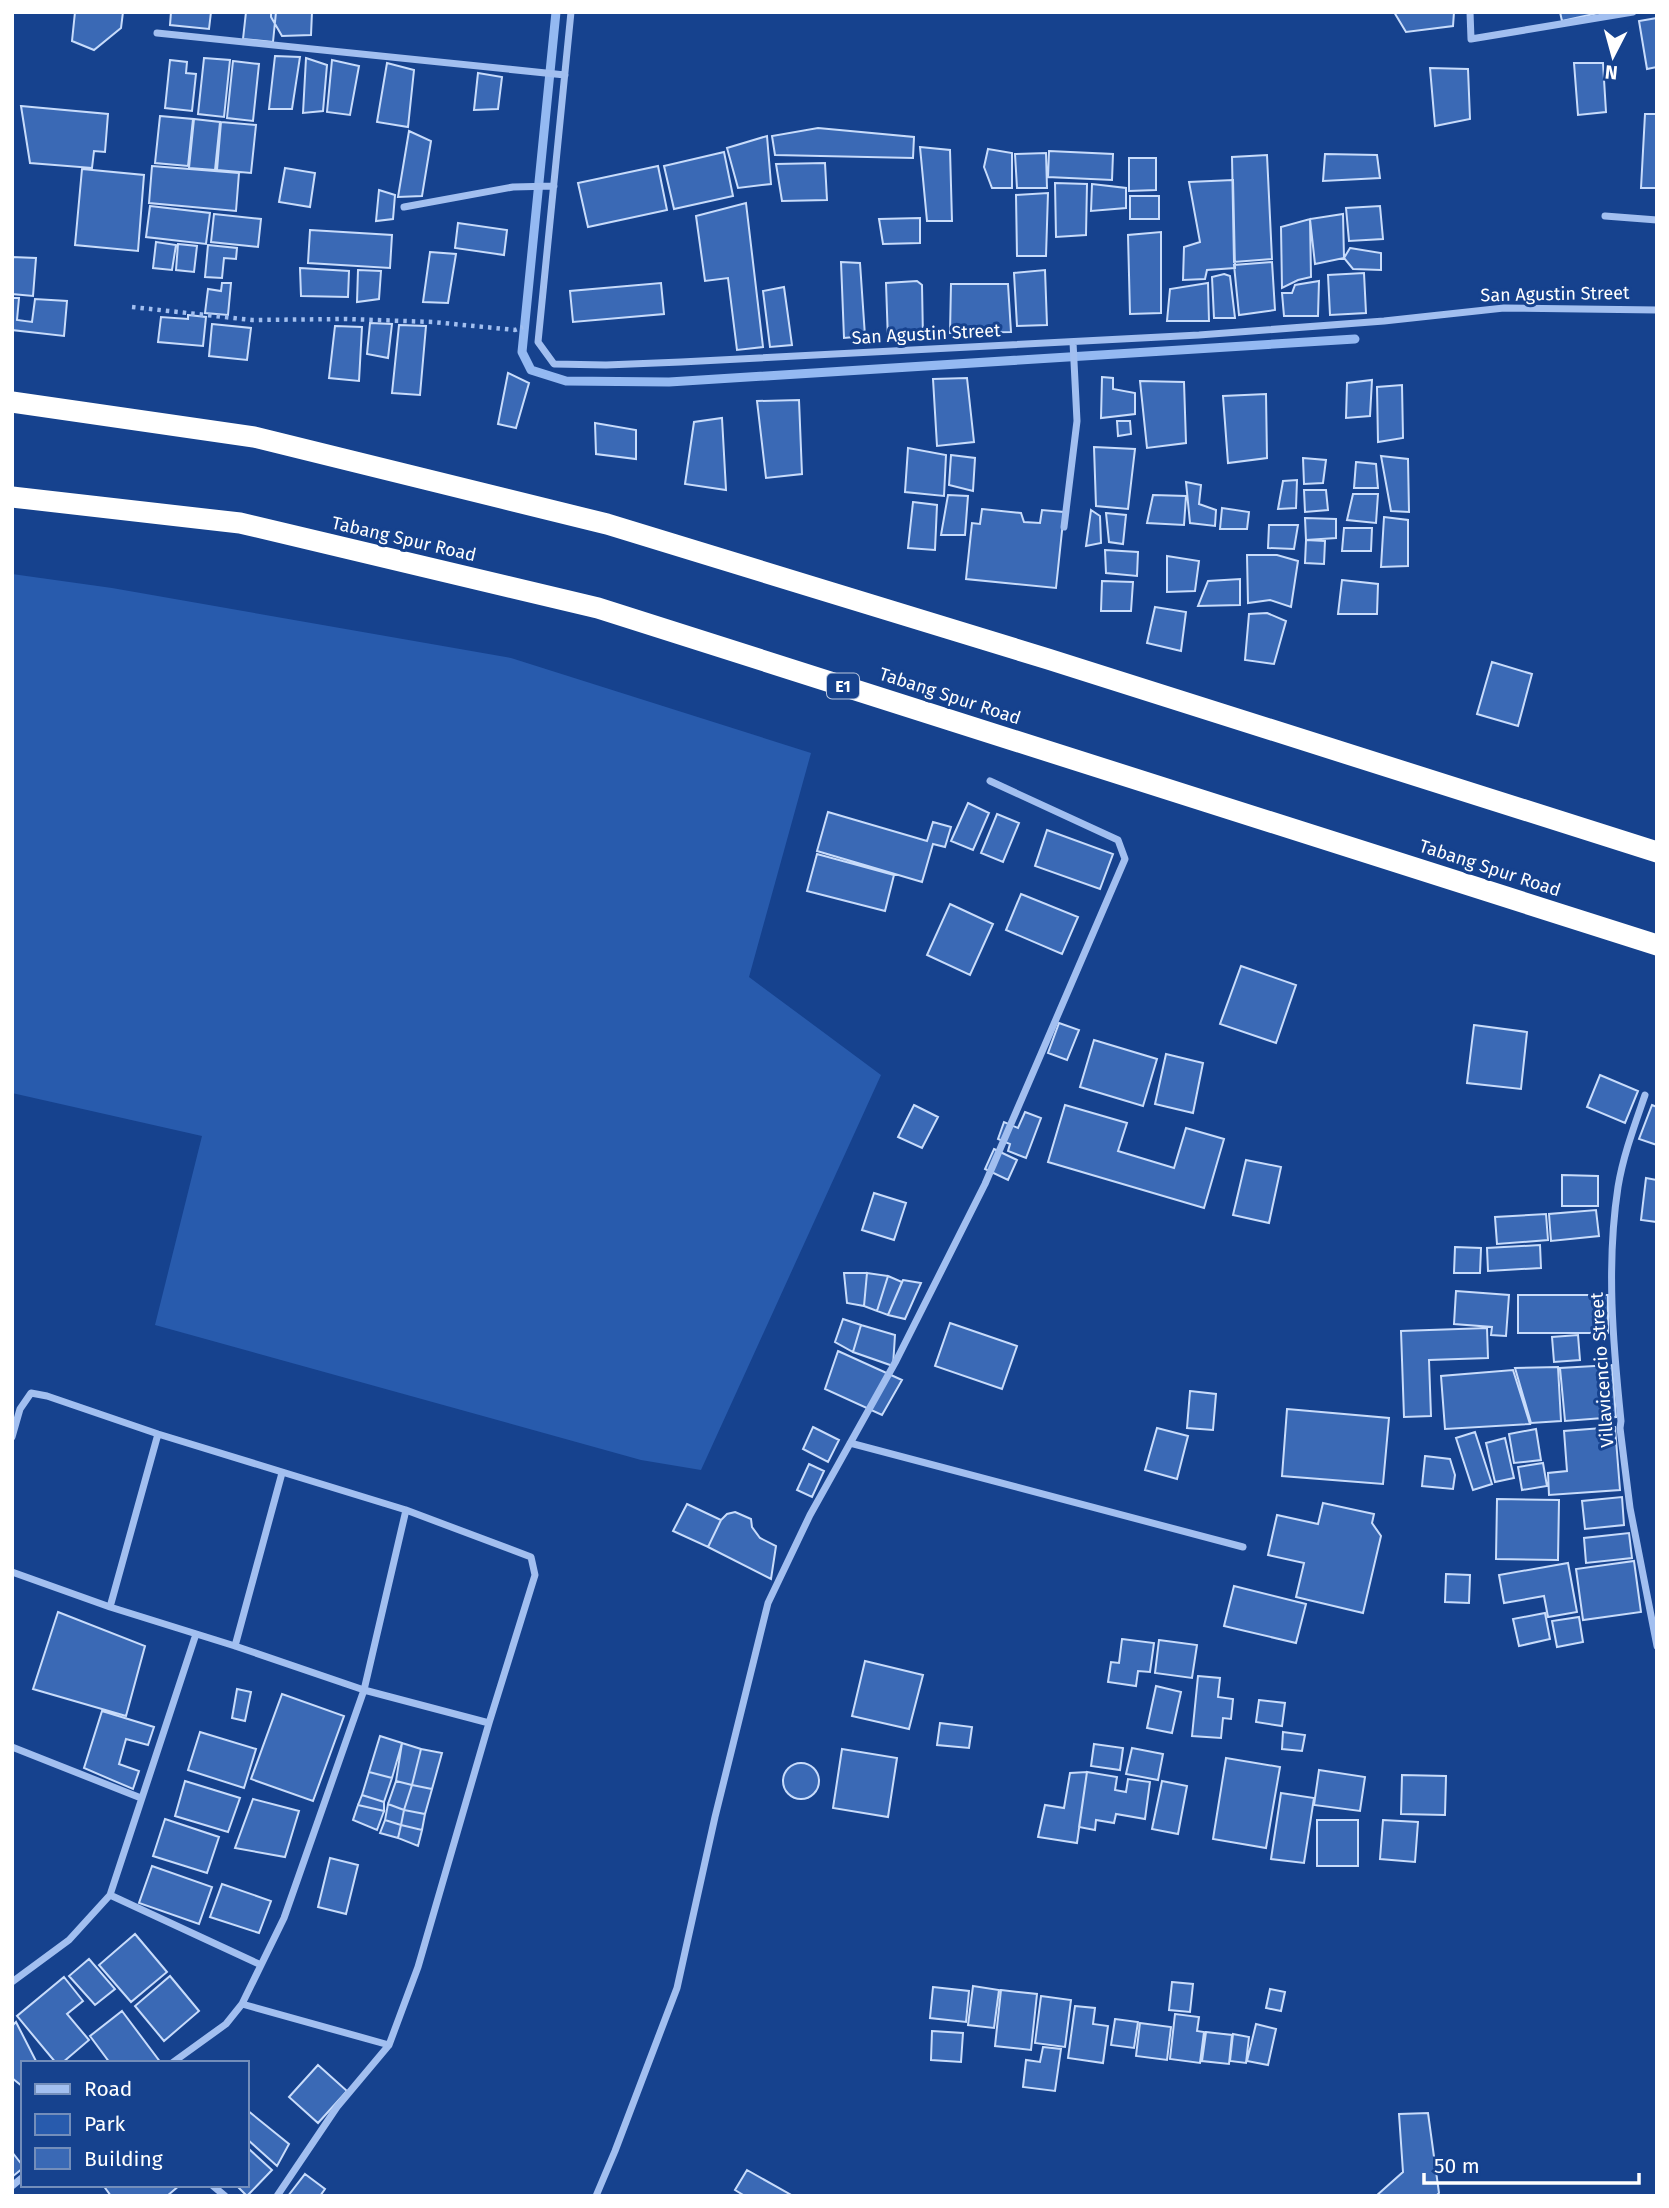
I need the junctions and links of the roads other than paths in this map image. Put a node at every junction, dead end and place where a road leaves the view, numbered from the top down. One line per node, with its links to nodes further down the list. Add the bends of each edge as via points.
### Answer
1 (571, 12): 5 (street, San Agustin Street)
2 (1469, 12): 3 (street, via 1471,39)
3 (1633, 12)
4 (157, 33): 5 (street)
5 (565, 75): 6 (street, San Agustin Street)
6 (554, 186): 7 (street, via 513,187); 11 (street, San Agustin Street, via 538,342 554,364)
7 (404, 207)
8 (1605, 216): 9 (street)
9 (1657, 220)
10 (1657, 310): 11 (street, San Agustin Street, via 1504,308 1384,321)
11 (1073, 342): 14 (street, via 1077,421)
12 (12, 402): 16 (highway, via 254,438 607,524)
13 (12, 497): 17 (highway, Tabang Spur Road / E1, via 240,523 598,608)
14 (1064, 527)
15 (990, 781): 21 (street, via 1118,840 1125,859 985,1184)
16 (1657, 852)
17 (1657, 945)
18 (1645, 1095): 29 (street, Villavicencio Street, via 1618,1185 1612,1328 1630,1508)
19 (158, 1434): 20 (street, via 31,1393 20,1409); 22 (street); 26 (street)
20 (12, 1437)
21 (850, 1443): 24 (street); 41 (street, via 768,1603 677,1988)
22 (282, 1474): 23 (street); 28 (street)
23 (406, 1510): 30 (street); 31 (street, via 531,1557 535,1575)
24 (1243, 1546)
25 (12, 1572): 26 (street)
26 (110, 1607): 27 (street)
27 (197, 1634): 28 (street); 33 (street)
28 (235, 1646): 30 (street)
29 (1657, 1646)
30 (364, 1690): 31 (street); 35 (street, via 285,1918)
31 (489, 1723): 38 (street, via 418,1967)
32 (12, 1747): 33 (street)
33 (141, 1798): 34 (street)
34 (110, 1895): 35 (street); 36 (street, via 69,1940)
35 (261, 1965): 37 (street)
36 (12, 1982)
37 (242, 2004): 38 (street); 39 (street, via 226,2024)
38 (390, 2045): 40 (street, via 337,2108)
39 (175, 2061)
40 (277, 2196)
41 (596, 2196)

